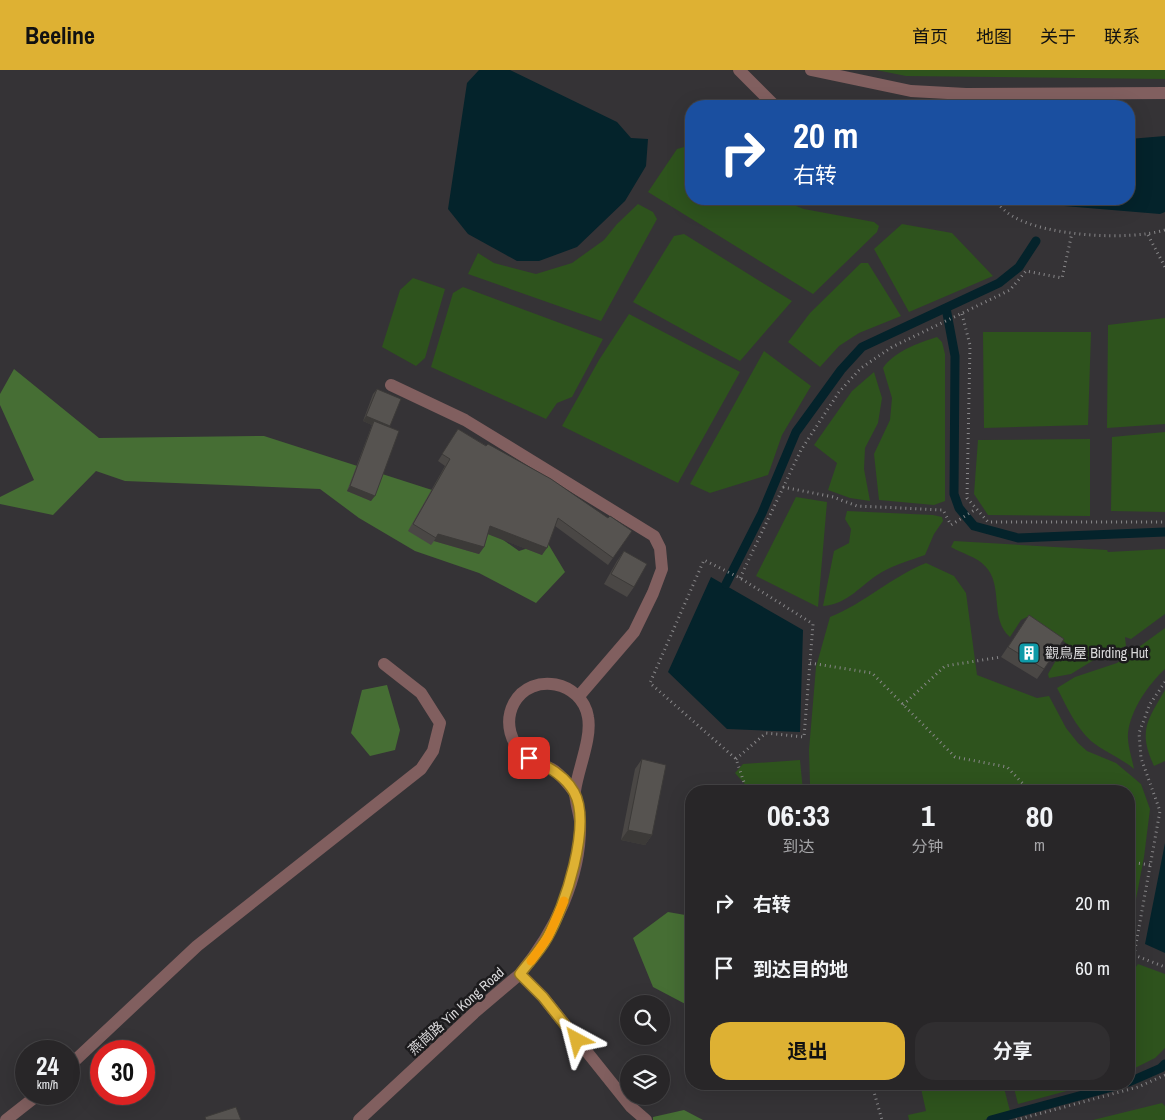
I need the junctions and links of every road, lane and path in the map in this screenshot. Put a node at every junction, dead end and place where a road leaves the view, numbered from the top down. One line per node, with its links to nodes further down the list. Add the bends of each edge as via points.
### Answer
1 (739, 70): 5 (street)
2 (811, 70): 4 (street, via 911,91)
3 (1165, 93): 4 (street)
4 (1024, 94): 6 (street)
5 (769, 100)
6 (1017, 100)
7 (1000, 205): 9 (path, via 1013,217)
8 (1165, 230): 10 (path)
9 (1072, 233): 10 (path); 12 (path, via 1062,278 1026,271 1010,290)
10 (1148, 235): 11 (path)
11 (1165, 267)
12 (962, 314): 14 (path, via 892,348 861,368 839,392); 15 (path, via 970,345 967,498)
13 (390, 385): 22 (street, via 465,420 654,536 660,548 662,568 653,593 634,632)
14 (782, 486): 15 (path, via 833,497 857,506 943,510 951,525); 17 (path)
15 (976, 509): 16 (path, via 988,522)
16 (1165, 522)
17 (740, 578): 19 (path, via 813,624); 24 (path, via 704,560 650,683)
18 (1002, 657): 23 (path, via 945,666)
19 (810, 663): 23 (path, via 872,673); 24 (path, via 804,737 766,733)
20 (384, 664): 34 (street, via 421,693 440,723 433,751 421,768 197,946)
21 (1165, 682): 29 (path, via 1150,704 1139,733 1141,758 1160,811)
22 (579, 696): 27 (street, via 585,706 589,726); 27 (street, via 558,684 536,685 525,690 516,700 509,718 514,742 520,751 555,771)
23 (903, 705): 26 (path, via 955,757 1007,767)
24 (736, 759): 25 (path)
25 (745, 785)
26 (1024, 785)
27 (575, 793): 33 (street, via 580,821 572,873 562,907 548,937)
28 (1135, 863): 29 (path)
29 (1151, 865): 30 (path)
30 (1135, 950)
31 (1135, 955): 32 (path)
32 (1165, 967)
33 (520, 974): 41 (street, 燕崗路 Yin Kong Road); 42 (street, 燕崗路 Yin Kong Road, via 543,997 631,1107)
34 (80, 1056)
35 (1165, 1075): 36 (path)
36 (1135, 1088)
37 (874, 1090): 43 (path)
38 (1127, 1090): 44 (path)
39 (25, 1105): 40 (street)
40 (6, 1120)
41 (359, 1120)
42 (646, 1120)
43 (882, 1120)
44 (1016, 1120)

